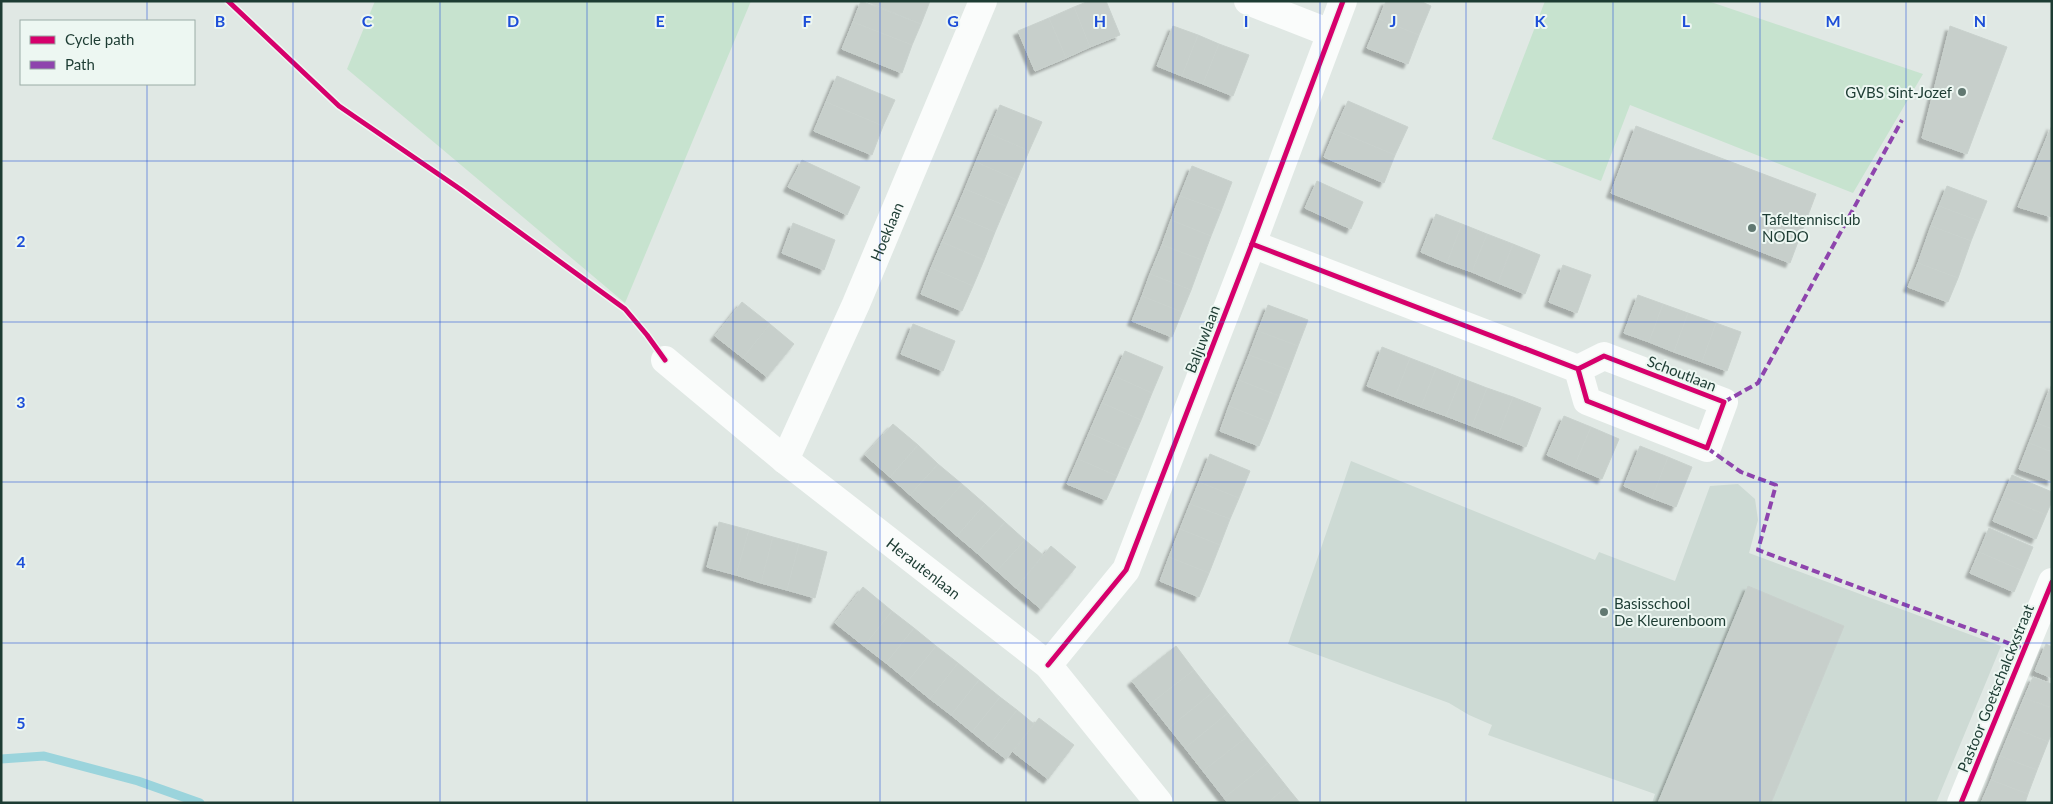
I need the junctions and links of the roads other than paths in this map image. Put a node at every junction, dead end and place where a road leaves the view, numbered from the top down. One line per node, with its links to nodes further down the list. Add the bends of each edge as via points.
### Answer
1 (984, 1): 8 (street, Hoeklaan, via 856,304)
2 (1248, 1): 4 (street)
3 (1343, 1): 4 (street, Baljuwlaan)
4 (1330, 33): 5 (street, Baljuwlaan)
5 (1252, 244): 7 (street); 10 (street, Baljuwlaan, via 1126,570)
6 (664, 360): 8 (street, Herautenlaan)
7 (1578, 369): 7 (street, Schoutlaan, via 1587,400 1706,448 1724,402 1604,356)
8 (785, 460): 10 (street, Herautenlaan)
9 (2052, 582): 12 (street, Pastoor Goetschalckxstraat)
10 (1048, 665): 11 (street, Herautenlaan)
11 (1159, 803)
12 (1961, 803)

